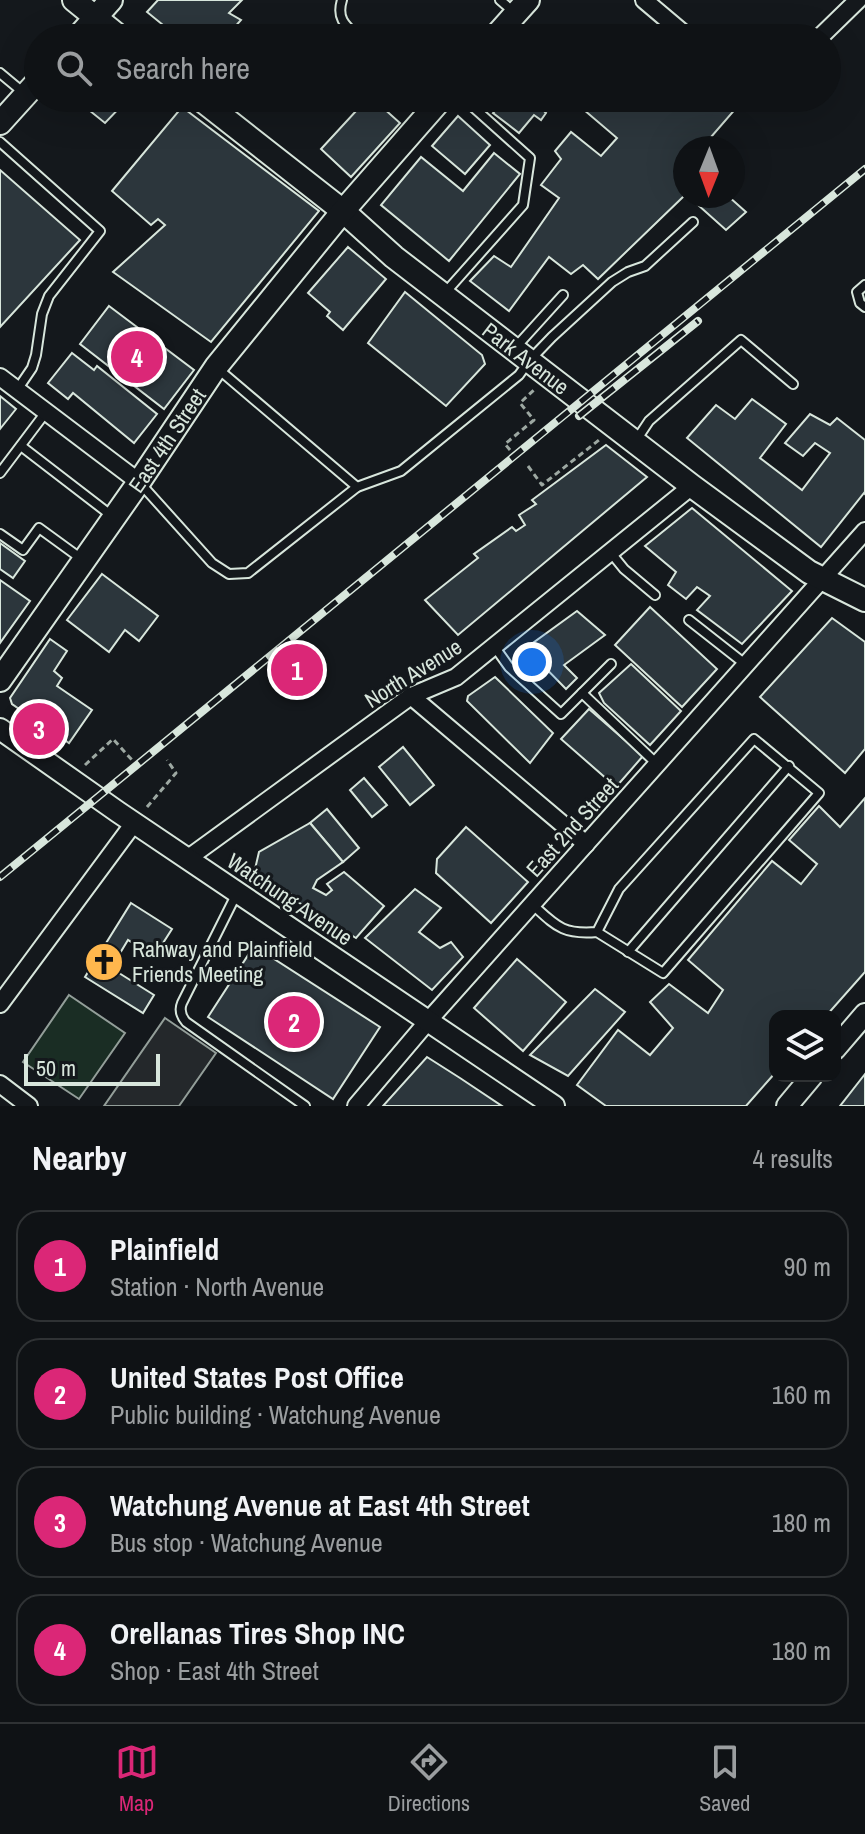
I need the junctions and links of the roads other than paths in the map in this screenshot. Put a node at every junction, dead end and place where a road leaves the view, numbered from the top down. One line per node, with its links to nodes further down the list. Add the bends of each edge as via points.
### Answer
1 (74, 0): 7 (main road)
2 (111, 0): 7 (main road)
3 (342, 0): 10 (lane)
4 (644, 0): 12 (street)
5 (858, 0): 13 (street)
6 (515, 4): 11 (main road)
7 (95, 18): 8 (main road); 9 (main road)
8 (90, 24)
9 (103, 24)
10 (343, 24)
11 (503, 24)
12 (672, 24)
13 (833, 24)
14 (0, 73): 15 (lane)
15 (24, 84)
16 (24, 97): 20 (main road)
17 (217, 112): 22 (main road, Park Avenue)
18 (425, 112): 22 (main road, East 4th Street)
19 (479, 112): 25 (lane, via 530,158 523,205)
20 (0, 123)
21 (0, 142): 32 (lane, via 100,231 49,296 32,368)
22 (343, 211): 25 (main road, Park Avenue); 29 (main road, East 4th Street)
23 (693, 222): 28 (lane, via 645,266 612,282 552,337)
24 (865, 285): 27 (lane, via 857,292)
25 (443, 295): 28 (main road, Park Avenue)
26 (563, 295): 28 (lane)
27 (865, 307)
28 (522, 355): 34 (main road, Park Avenue); 39 (lane, via 519,375 401,471)
29 (216, 367): 37 (main road, East 4th Street); 39 (lane)
30 (0, 377): 32 (street)
31 (793, 384): 34 (lane, via 741,340 649,421)
32 (17, 390): 33 (street)
33 (46, 412): 35 (lane); 37 (street)
34 (635, 442): 38 (main road, Park Avenue)
35 (21, 446): 36 (lane); 40 (lane)
36 (0, 473)
37 (139, 482): 39 (lane, via 212,563 229,574 248,573); 40 (main road, East 4th Street)
38 (692, 486): 43 (street, North Avenue); 45 (main road, Park Avenue)
39 (357, 487)
40 (114, 517): 44 (main road, East 4th Street)
41 (865, 531): 45 (street, East 2nd Street)
42 (0, 534): 44 (lane, via 23,550 39,528)
43 (610, 552): 46 (lane); 49 (street, North Avenue)
44 (84, 561): 52 (main road, East 4th Street)
45 (822, 578): 47 (main road, Park Avenue); 51 (street, East 2nd Street)
46 (655, 595)
47 (865, 600)
48 (689, 620): 51 (lane)
49 (494, 646): 53 (lane, via 509,667 561,714); 54 (street, North Avenue, via 456,677)
50 (611, 664): 53 (lane)
51 (745, 664): 56 (street, East 2nd Street)
52 (0, 680)
53 (582, 693): 56 (lane)
54 (411, 696): 59 (street); 60 (street, North Avenue)
55 (0, 729): 58 (street, Watchung Avenue)
56 (657, 764): 59 (street, East 2nd Street)
57 (789, 766): 63 (lane, via 754,739 619,889); 64 (lane); 64 (lane, via 819,793 663,973)
58 (134, 823): 60 (street, Watchung Avenue); 65 (street)
59 (586, 844): 62 (street, East 2nd Street)
60 (187, 859): 61 (street, Watchung Avenue)
61 (237, 893): 67 (street, Watchung Avenue); 71 (lane, via 180,1011 186,1022)
62 (532, 904): 63 (lane, via 557,927 578,934); 67 (street, East 2nd Street)
63 (597, 932): 64 (lane)
64 (628, 952)
65 (0, 1004)
66 (865, 1014): 68 (street)
67 (428, 1021): 75 (street, East 2nd Street); 76 (street, Watchung Avenue)
68 (841, 1042)
69 (807, 1082): 77 (street)
70 (0, 1084): 72 (street)
71 (291, 1097): 73 (lane); 74 (lane)
72 (29, 1106)
73 (283, 1106)
74 (305, 1106)
75 (356, 1106)
76 (554, 1106)
77 (787, 1106)

